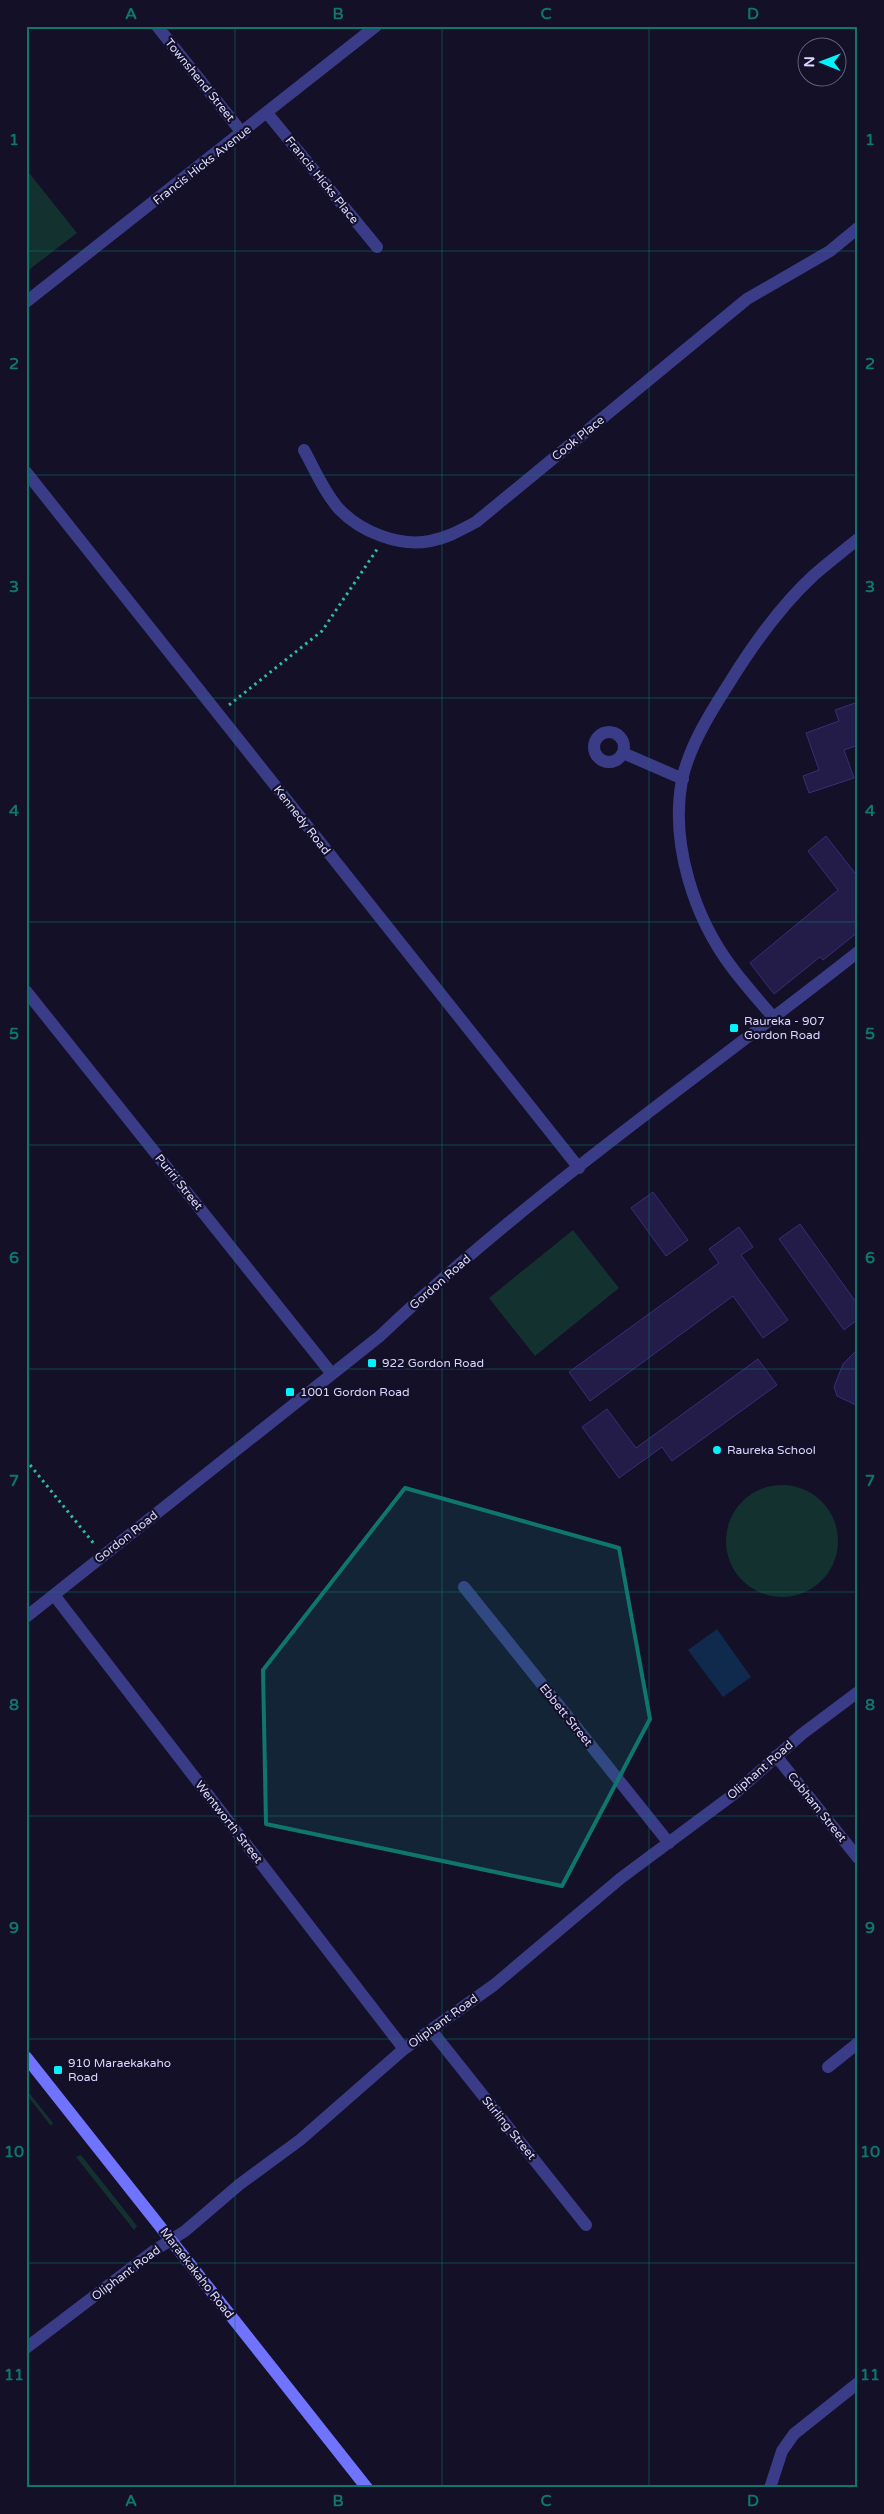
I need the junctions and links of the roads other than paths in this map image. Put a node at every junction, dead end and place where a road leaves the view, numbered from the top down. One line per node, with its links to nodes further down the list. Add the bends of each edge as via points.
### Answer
1 (157, 26): 4 (street, Townshend Street)
2 (376, 26): 3 (street, Francis Hicks Avenue)
3 (267, 113): 4 (street, Francis Hicks Avenue); 6 (street, Francis Hicks Place)
4 (242, 134): 7 (street, Francis Hicks Avenue)
5 (858, 228): 8 (street, Cook Place, via 830,251 747,299 476,522 446,537 428,541 398,540 368,530 340,510)
6 (377, 247)
7 (26, 302)
8 (304, 450)
9 (26, 472): 16 (street, Kennedy Road)
10 (858, 540): 12 (street, via 814,575 785,605 742,661 707,720)
11 (623, 753): 12 (street)
12 (683, 779): 15 (street, via 681,842 693,891 727,960)
13 (858, 952): 15 (street, Gordon Road)
14 (26, 991): 17 (street, Puriri Street)
15 (774, 1018): 16 (street, Gordon Road)
16 (579, 1168): 17 (street, Gordon Road, via 434,1285 380,1336)
17 (332, 1374): 19 (street, Gordon Road)
18 (464, 1588): 23 (street, Ebbett Street)
19 (54, 1595): 20 (street, Gordon Road); 27 (street, Wentworth Street)
20 (26, 1616)
21 (858, 1692): 22 (street, Oliphant Road)
22 (776, 1756): 23 (street, Oliphant Road, via 734,1794); 24 (street, Cobham Street)
23 (669, 1843): 25 (street, Oliphant Road, via 621,1878 494,1985)
24 (858, 1858)
25 (431, 2030): 27 (street, Oliphant Road); 30 (street, Stirling Street)
26 (858, 2043): 29 (street)
27 (404, 2049): 31 (street, Oliphant Road, via 300,2140)
28 (26, 2058): 31 (main road, Maraekakaho Road)
29 (828, 2067)
30 (586, 2225)
31 (171, 2239): 32 (street, Oliphant Road); 34 (main road, Maraekakaho Road)
32 (26, 2348)
33 (858, 2383): 35 (street, via 794,2434 782,2452)
34 (367, 2488)
35 (770, 2488)

